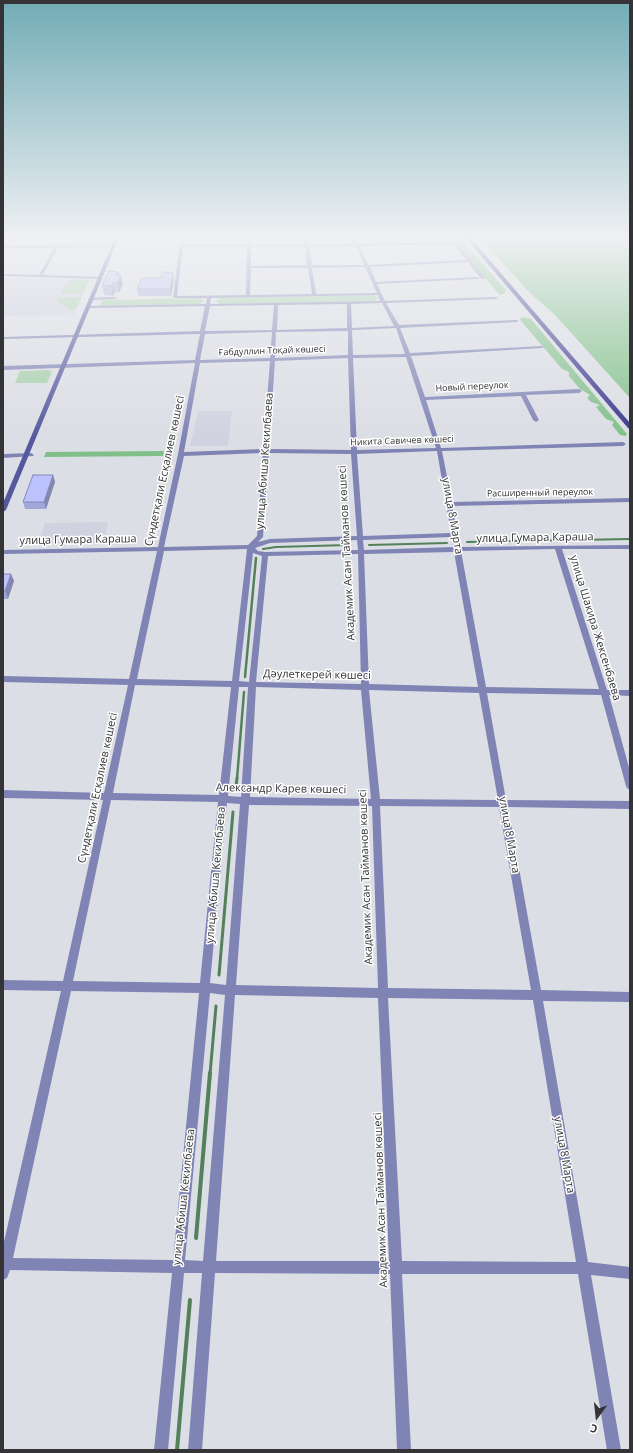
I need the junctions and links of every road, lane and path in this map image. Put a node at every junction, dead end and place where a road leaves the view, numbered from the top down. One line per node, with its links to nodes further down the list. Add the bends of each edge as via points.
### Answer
1 (89, 303): 10 (main road)
2 (172, 303): 10 (street)
3 (208, 303): 15 (street, Сүндетқали Есқалиев көшесі)
4 (249, 303): 9 (street)
5 (350, 303): 9 (street); 13 (street, Академик Асан Тайманов көшесі)
6 (385, 303): 12 (street, улица 8 Марта)
7 (523, 303): 30 (main road)
8 (529, 303): 29 (main road)
9 (276, 304): 14 (street, улица Абиша Кекилбаева)
10 (87, 307): 16 (main road)
11 (517, 321): 12 (street)
12 (397, 326): 13 (street); 19 (street, улица 8 Марта)
13 (351, 329): 14 (street); 20 (street, Академик Асан Тайманов көшесі)
14 (275, 331): 15 (street); 21 (street, улица Абиша Кекилбаева)
15 (203, 332): 16 (street); 22 (street, Сүндетқали Есқалиев көшесі)
16 (76, 336): 17 (street); 23 (main road)
17 (3, 338)
18 (542, 347): 19 (street, Ғабдуллин Тоқай көшесі)
19 (408, 355): 20 (street, Ғабдуллин Тоқай көшесі); 27 (street, улица 8 Марта)
20 (352, 356): 21 (street, Ғабдуллин Тоқай көшесі); 34 (street, Академик Асан Тайманов көшесі)
21 (272, 359): 22 (street, Ғабдуллин Тоқай көшесі); 33 (street, улица Абиша Кекилбаева)
22 (198, 362): 23 (street, Ғабдуллин Тоқай көшесі); 35 (street, Сүндетқали Есқалиев көшесі)
23 (64, 366): 24 (street, Ғабдуллин Тоқай көшесі); 36 (main road)
24 (3, 368)
25 (579, 391): 26 (street, Новый переулок)
26 (523, 394): 27 (street, Новый переулок); 28 (street, Новый переулок)
27 (422, 399): 32 (street, улица 8 Марта)
28 (536, 420)
29 (630, 420)
30 (630, 428)
31 (623, 444): 32 (street, Никита Савичев көшесі)
32 (440, 449): 34 (street, Никита Савичев көшесі); 39 (street, улица 8 Марта)
33 (266, 451): 34 (street, Никита Савичев көшесі); 35 (street, Никита Савичев көшесі); 44 (street, улица Абиша Кекилбаева, via 260,537)
34 (354, 452): 42 (street, Академик Асан Тайманов көшесі)
35 (181, 454): 46 (street, Сүндетқали Есқалиев көшесі)
36 (29, 455): 37 (street); 40 (main road)
37 (3, 456)
38 (630, 500): 39 (street, Расширенный переулок)
39 (450, 504): 41 (street, улица 8 Марта)
40 (3, 510)
41 (455, 535): 42 (street, улица Гумара Караша); 47 (street, улица 8 Марта)
42 (360, 538): 44 (street, улица Гумара Караша, via 270,541); 49 (street, Академик Асан Тайманов көшесі)
43 (630, 546): 45 (street, улица Гумара Караша)
44 (250, 547): 46 (street, улица Гумара Караша); 50 (street, улица Гумара Караша); 53 (street, улица Абиша Кекилбаева)
45 (558, 547): 47 (street, улица Гумара Караша); 57 (street, улица Шакира Жексенбаева)
46 (160, 549): 48 (street, улица Гумара Караша); 52 (street, Сүндетқали Есқалиев көшесі)
47 (457, 549): 49 (street, улица Гумара Караша); 56 (street, улица 8 Марта)
48 (3, 552)
49 (361, 552): 50 (street, улица Гумара Караша); 55 (street, Академик Асан Тайманов көшесі)
50 (265, 554): 54 (street, улица Абиша Кекилбаева)
51 (3, 679): 52 (street, Дәулеткерей көшесі)
52 (132, 681): 53 (street, Дәулеткерей көшесі); 61 (street, Сүндетқали Есқалиев көшесі)
53 (235, 685): 54 (street, Дәулеткерей көшесі); 62 (street, улица Абиша Кекилбаева)
54 (252, 685): 55 (street, Дәулеткерей көшесі); 63 (street, улица Абиша Кекилбаева)
55 (365, 688): 56 (street, Дәулеткерей көшесі); 64 (street, Академик Асан Тайманов көшесі)
56 (483, 690): 57 (street, Дәулеткерей көшесі); 65 (street, улица 8 Марта)
57 (604, 693): 58 (street, Дәулеткерей көшесі); 59 (street, улица Шакира Жексенбаева)
58 (630, 693)
59 (630, 786)
60 (3, 794): 61 (street, Александр Карев көшесі)
61 (108, 796): 62 (street, Александр Карев көшесі); 68 (street, Сүндетқали Есқалиев көшесі)
62 (223, 799): 63 (street, Александр Карев көшесі); 69 (street, улица Абиша Кекилбаева)
63 (245, 801): 64 (street, Александр Карев көшесі); 70 (street, улица Абиша Кекилбаева)
64 (376, 802): 65 (street, Александр Карев көшесі); 71 (street, Академик Асан Тайманов көшесі)
65 (503, 804): 66 (street, Александр Карев көшесі); 72 (street, улица 8 Марта)
66 (630, 805)
67 (3, 985): 68 (street)
68 (67, 986): 69 (street); 74 (street, Сүндетқали Есқалиев көшесі)
69 (205, 988): 70 (street); 75 (street, улица Абиша Кекилбаева)
70 (230, 990): 71 (street); 76 (street, улица Абиша Кекилбаева)
71 (383, 994): 72 (street); 78 (street, Академик Асан Тайманов көшесі)
72 (537, 995): 73 (street); 77 (street, улица 8 Марта)
73 (630, 998)
74 (4, 1267): 75 (street)
75 (177, 1267): 76 (street); 80 (street, улица Абиша Кекилбаева)
76 (209, 1268): 78 (street); 81 (street, улица Абиша Кекилбаева)
77 (583, 1268): 78 (street); 79 (street); 83 (street, улица 8 Марта)
78 (395, 1269): 82 (street, Академик Асан Тайманов көшесі)
79 (630, 1273)
80 (161, 1450)
81 (195, 1450)
82 (404, 1450)
83 (614, 1450)

